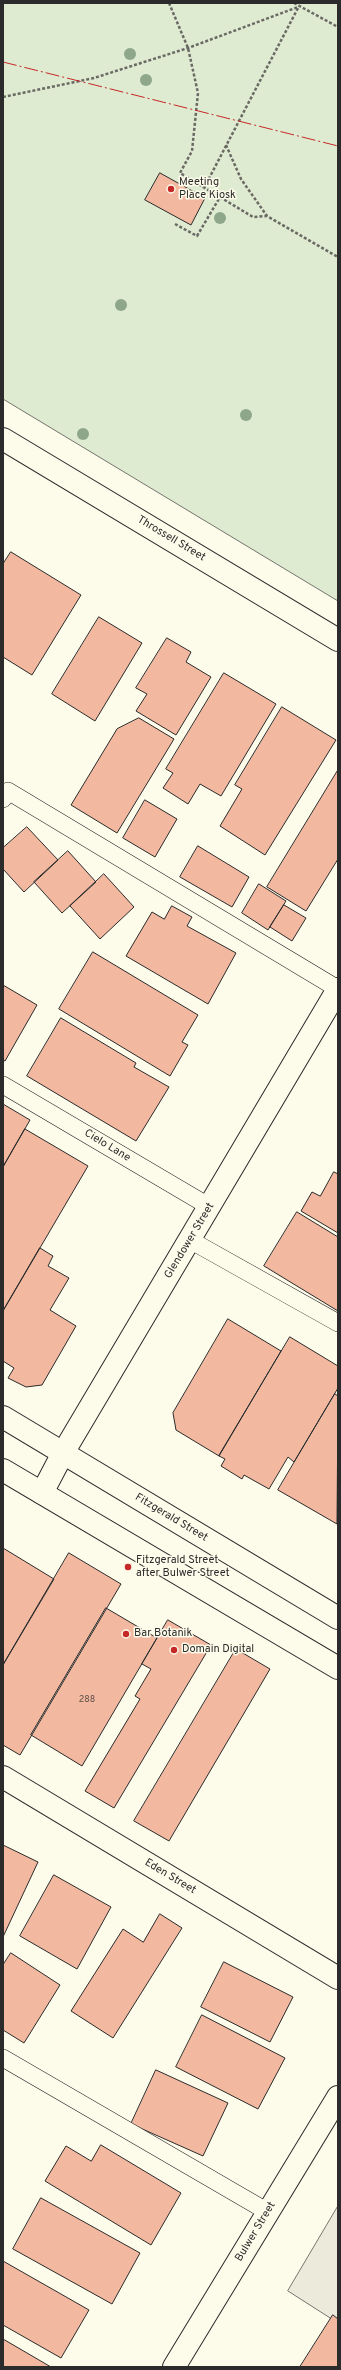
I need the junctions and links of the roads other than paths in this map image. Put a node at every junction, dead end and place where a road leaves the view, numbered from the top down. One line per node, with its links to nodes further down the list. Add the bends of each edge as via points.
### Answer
1 (3, 439): 2 (street, Throssell Street)
2 (338, 640)
3 (3, 799): 4 (lane, via 8,791)
4 (338, 989): 6 (street, Glendower Street)
5 (3, 1085): 6 (lane, Cielo Lane)
6 (210, 1207): 7 (street, Glendower Street)
7 (190, 1240): 8 (lane); 10 (street, Glendower Street)
8 (338, 1323)
9 (3, 1417): 10 (street, Fitzgerald Street)
10 (63, 1454): 12 (street, Glendower Street); 13 (street, Fitzgerald Street)
11 (3, 1470): 12 (street)
12 (42, 1493): 14 (street)
13 (338, 1618)
14 (338, 1668)
15 (3, 1777): 16 (street, Eden Street)
16 (338, 1978)
17 (3, 2058): 19 (lane)
18 (338, 2097): 19 (street, Bulwer Street)
19 (268, 2212): 20 (street, Bulwer Street)
20 (174, 2367)

